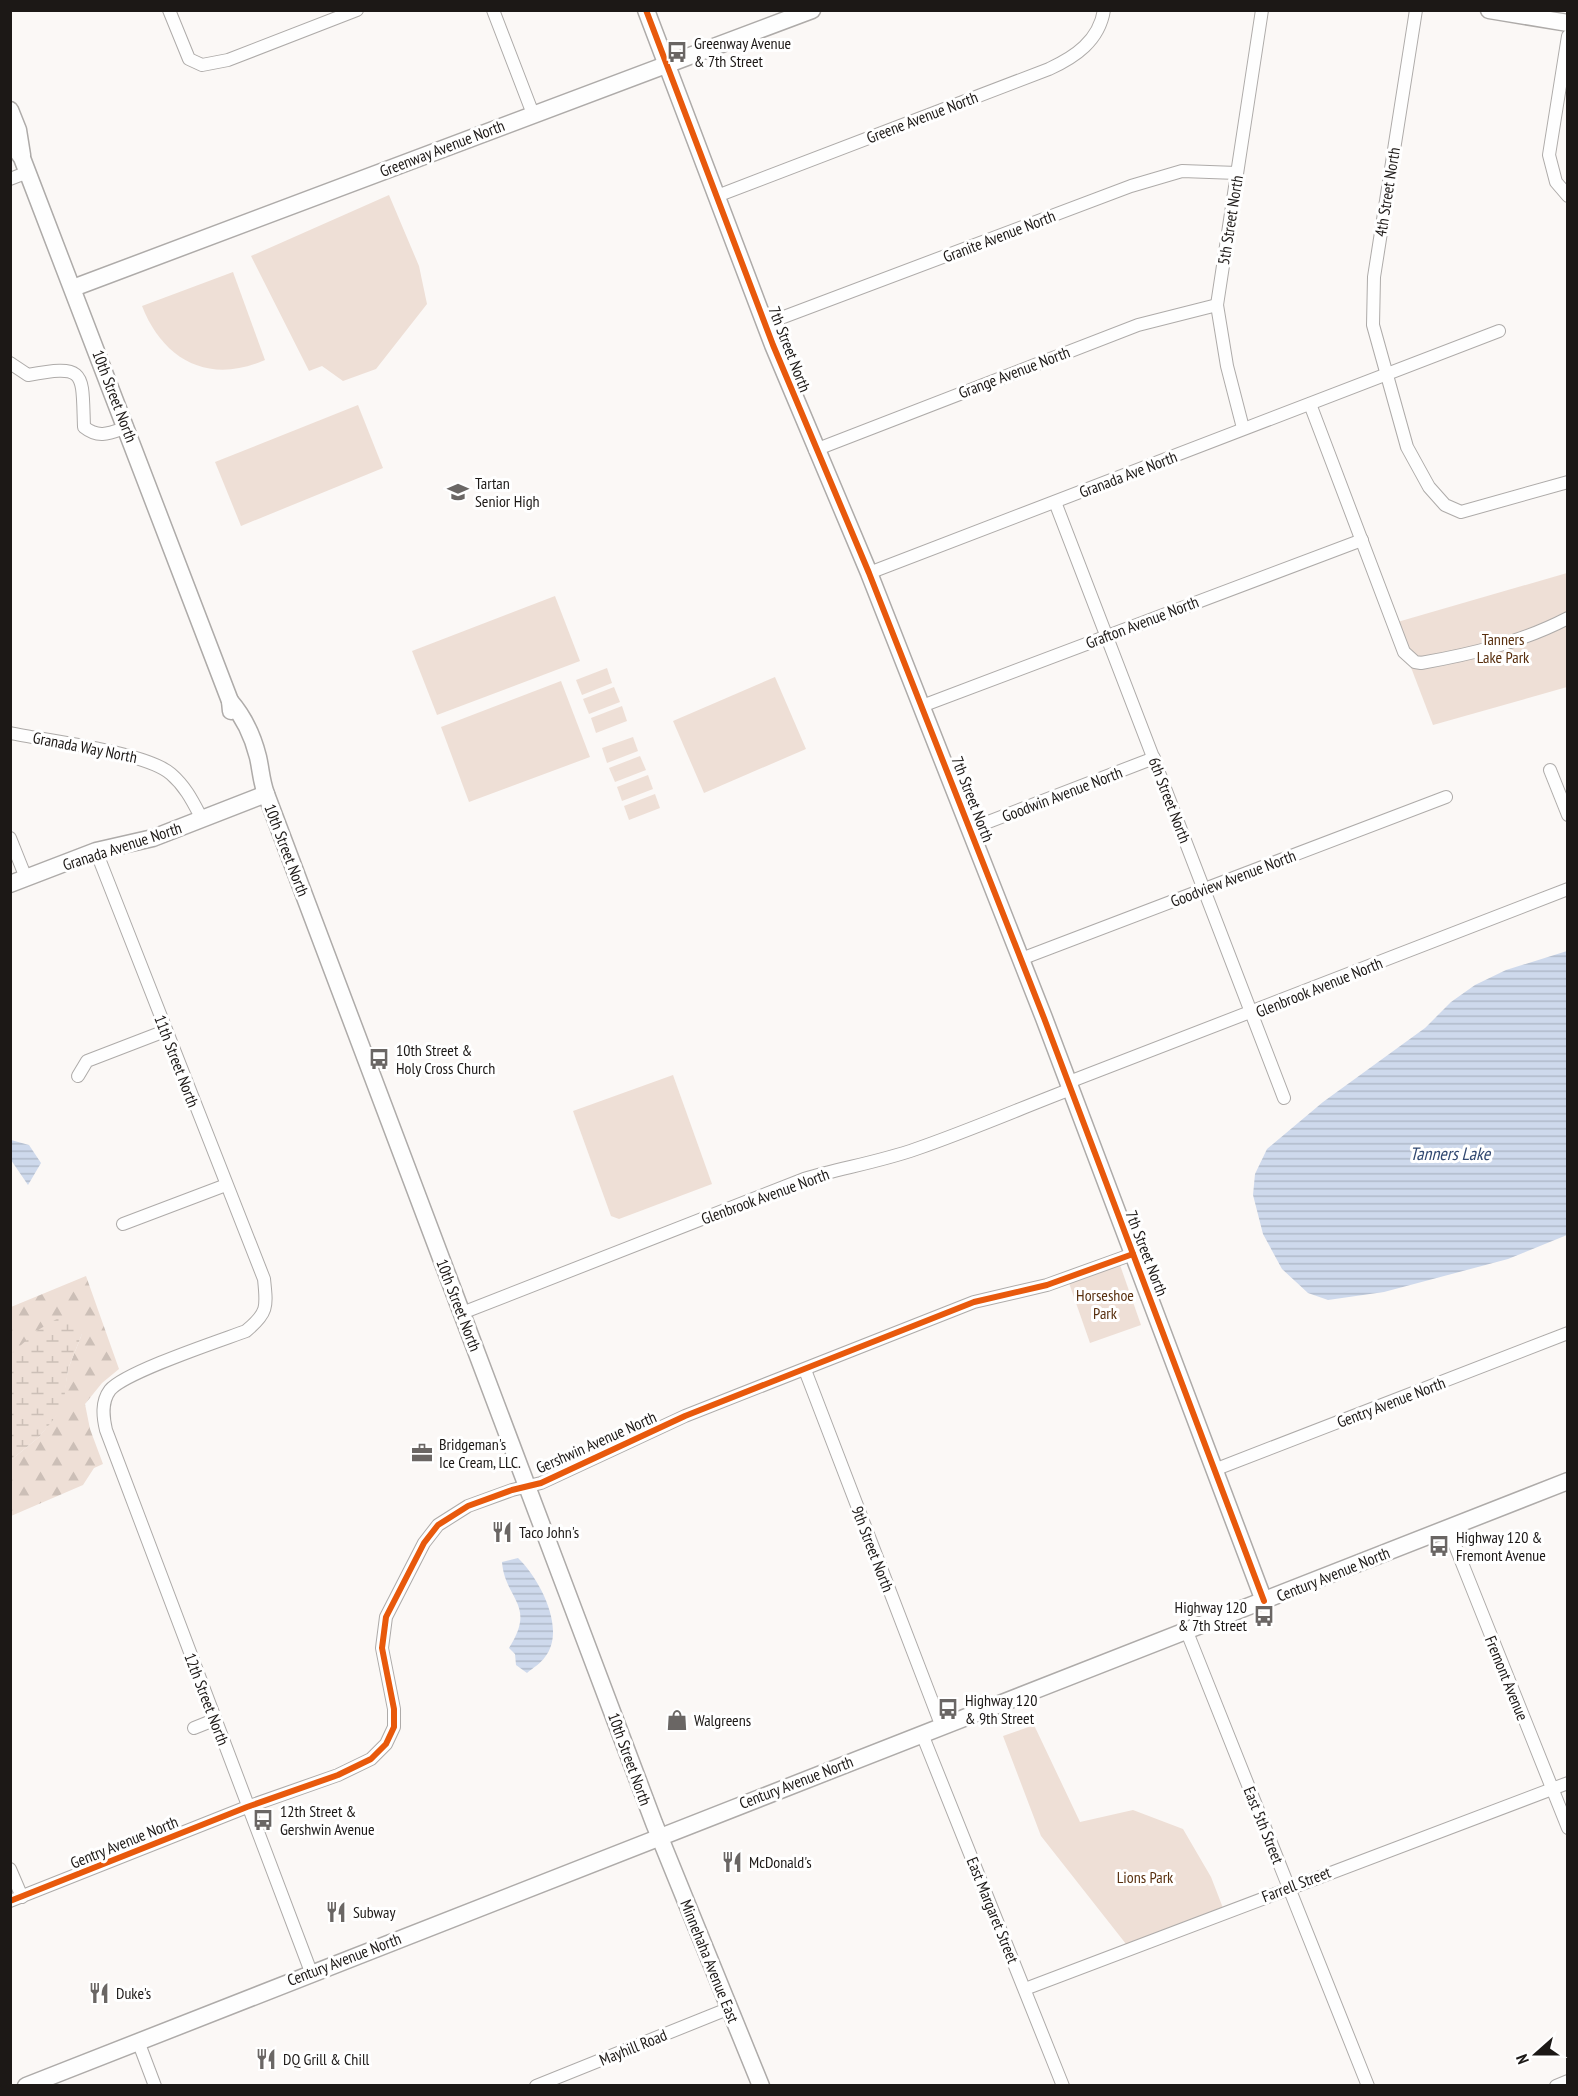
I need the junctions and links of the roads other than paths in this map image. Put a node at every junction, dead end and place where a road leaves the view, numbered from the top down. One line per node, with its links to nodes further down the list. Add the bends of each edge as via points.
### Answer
1 (169, 10): 2 (street, via 189,59 201,65 228,60)
2 (357, 10)
3 (493, 10): 14 (street)
4 (646, 10): 12 (main road, 7th Street North)
5 (812, 10): 12 (main road, Greenway Avenue North)
6 (1104, 10): 19 (street, Greene Avenue North, via 1103,20 1086,46 1070,59)
7 (1262, 10): 17 (street, 5th Street North)
8 (1416, 10): 26 (street, 4th Street North, via 1374,277 1373,325)
9 (1489, 10): 10 (main road)
10 (1568, 23)
11 (1568, 36): 20 (street, via 1549,155 1556,182)
12 (667, 66): 14 (main road, Greenway Avenue North); 19 (main road, 7th Street North)
13 (10, 110): 16 (main road, 10th Street North)
14 (533, 114): 21 (main road, Greenway Avenue North)
15 (10, 141): 16 (main road, 10th Street North)
16 (25, 165): 18 (street); 21 (main road, 10th Street North)
17 (1237, 173): 22 (street, 5th Street North); 23 (street, Granite Avenue North, via 1182,171 1131,186)
18 (10, 179)
19 (717, 196): 23 (main road, 7th Street North)
20 (1568, 196)
21 (73, 288): 28 (main road, 10th Street North)
22 (1217, 305): 29 (street, 5th Street North, via 1227,366); 30 (street, Grange Avenue North, via 1138,325)
23 (765, 324): 30 (main road, 7th Street North)
24 (1499, 331): 26 (street, Granada Ave North)
25 (10, 363): 28 (street, via 28,375 63,368 72,371 82,386 84,427 93,435)
26 (1386, 373): 27 (street, Granada Ave North); 31 (street, via 1407,447 1429,487 1445,505 1461,512)
27 (1310, 404): 29 (street, Granada Ave North); 33 (street)
28 (127, 427): 41 (main road, 10th Street North, via 230,701 231,719)
29 (1244, 428): 32 (street, Granada Ave North)
30 (815, 450): 34 (main road, 7th Street North)
31 (1568, 482)
32 (1056, 502): 34 (street, Granada Ave North); 36 (street, 6th Street North)
33 (1362, 540): 35 (street, via 1403,649 1415,662 1450,658 1523,638); 36 (street, Grafton Avenue North)
34 (869, 573): 37 (main road, 7th Street North)
35 (1568, 618)
36 (1107, 635): 37 (street, Grafton Avenue North); 39 (street, 6th Street North)
37 (922, 706): 45 (main road, 7th Street North)
38 (10, 733): 44 (street, Granada Way North, via 147,760 170,772 187,790)
39 (1154, 758): 45 (street, Goodwin Avenue North); 50 (street, 6th Street North)
40 (1550, 770): 43 (street)
41 (266, 794): 44 (main road, Granada Avenue North); 60 (main road, 10th Street North)
42 (1446, 797): 50 (street, Goodview Avenue North)
43 (1568, 814)
44 (202, 819): 47 (main road, Granada Avenue North, via 153,838)
45 (970, 829): 51 (main road, 7th Street North)
46 (10, 838): 48 (street)
47 (96, 851): 48 (main road, Granada Avenue North); 53 (street, 11th Street North)
48 (18, 881)
49 (1568, 889): 52 (street, Glenbrook Avenue North)
50 (1204, 890): 51 (street, Goodview Avenue North); 52 (street, 6th Street North)
51 (1021, 959): 55 (main road, 7th Street North)
52 (1252, 1013): 55 (street, Glenbrook Avenue North); 56 (street, 6th Street North)
53 (165, 1031): 54 (street, via 87,1060); 57 (street, 11th Street North)
54 (78, 1076)
55 (1070, 1085): 59 (main road, 7th Street North); 60 (street, Glenbrook Avenue North, via 916,1149 804,1179)
56 (1284, 1098)
57 (226, 1185): 58 (street); 63 (street, 11th Street North, via 260,1271 267,1304 261,1319 246,1331 127,1377 110,1391 103,1411)
58 (123, 1224)
59 (1133, 1254): 62 (street, Gershwin Avenue North, via 1047,1285 974,1302); 64 (main road, 7th Street North)
60 (462, 1313): 66 (main road, 10th Street North)
61 (1568, 1333): 64 (street, Gentry Avenue North)
62 (805, 1371): 66 (street, Gershwin Avenue North, via 685,1416); 71 (street, 9th Street North)
63 (105, 1425): 70 (street, 12th Street North)
64 (1214, 1470): 68 (main road, 7th Street North)
65 (1568, 1481): 67 (main road, Century Avenue North)
66 (527, 1486): 76 (street, Gershwin Avenue North, via 468,1506 438,1525 424,1543 386,1617 382,1648 394,1709 393,1727 386,1744 370,1759 338,1775); 78 (main road, 10th Street North)
67 (1448, 1528): 68 (main road, Century Avenue North); 75 (street, Fremont Avenue)
68 (1264, 1601): 69 (main road, Century Avenue North)
69 (1187, 1632): 71 (main road, Century Avenue North); 80 (street, East 5th Street)
70 (214, 1720): 72 (street); 76 (street, 12th Street North)
71 (942, 1727): 73 (main road, Century Avenue North)
72 (195, 1728)
73 (922, 1734): 78 (main road, Century Avenue North); 83 (street, East Margaret Street)
74 (1568, 1783): 75 (street, Farrell Street)
75 (1551, 1789): 77 (street, Fremont Avenue); 80 (street, Farrell Street)
76 (247, 1807): 81 (street, Gentry Avenue North); 82 (street, 12th Street North)
77 (1568, 1828)
78 (659, 1836): 82 (main road, Century Avenue North); 84 (main road, Minnehaha Avenue East)
79 (10, 1869): 81 (street)
80 (1288, 1887): 83 (street, Farrell Street); 92 (street, East 5th Street)
81 (16, 1899)
82 (311, 1972): 85 (main road, Century Avenue North)
83 (1025, 1989): 91 (street, East Margaret Street)
84 (730, 2008): 89 (street, Mayhill Road); 90 (main road, Minnehaha Avenue East)
85 (138, 2041): 87 (main road, Century Avenue North); 88 (street)
86 (1568, 2081): 93 (street)
87 (26, 2085)
88 (155, 2085)
89 (536, 2085)
90 (761, 2085)
91 (1063, 2085)
92 (1368, 2085)
93 (1556, 2085)

